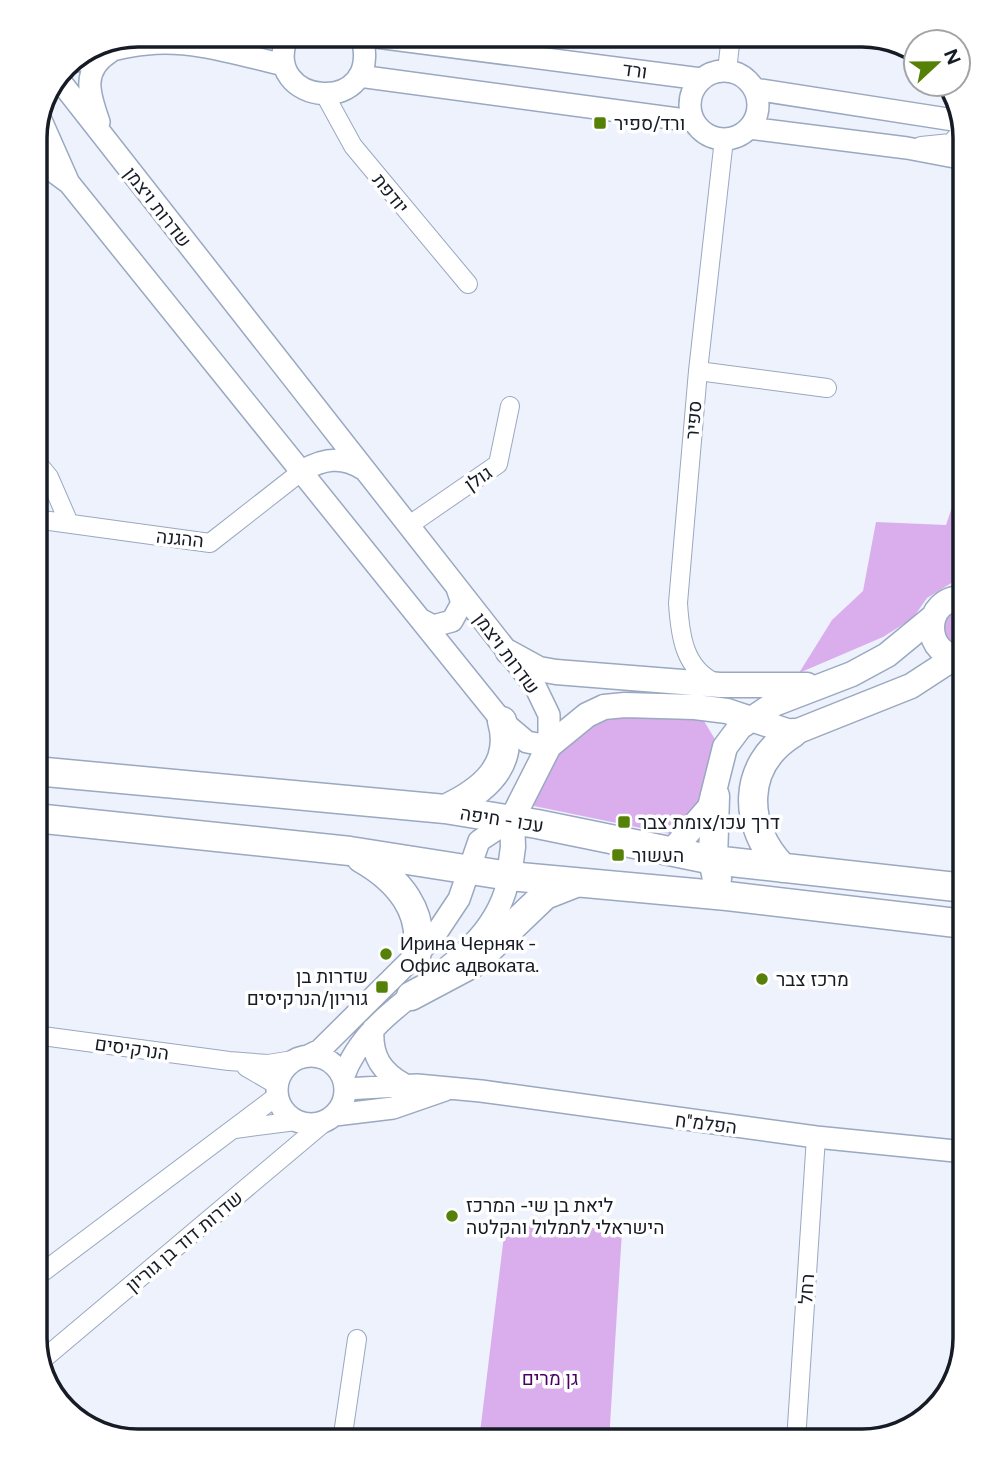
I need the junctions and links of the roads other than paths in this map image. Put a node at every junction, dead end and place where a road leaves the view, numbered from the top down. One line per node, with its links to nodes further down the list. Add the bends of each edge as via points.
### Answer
1 (207, 47): 7 (street)
2 (284, 47): 7 (street)
3 (364, 47): 9 (street, via 365,63)
4 (528, 47): 10 (street, ורד)
5 (730, 47): 8 (street)
6 (112, 51): 19 (street, via 96,62 90,73 90,96)
7 (285, 65): 13 (street, via 300,87)
8 (727, 71): 10 (street); 12 (street, via 743,76)
9 (359, 76): 13 (street, via 350,86); 15 (street)
10 (701, 79): 15 (street, via 690,99)
11 (64, 86): 19 (street, שדרות ויצמן)
12 (754, 89): 14 (street); 16 (street, via 758,109)
13 (325, 95): 25 (street, יודפת, via 353,146)
14 (950, 114)
15 (693, 121): 18 (street, via 706,134)
16 (750, 128): 18 (street); 21 (street)
17 (47, 134): 24 (street)
18 (723, 139): 26 (street, ספיר)
19 (106, 140): 29 (street, שדרות ויצמן)
20 (953, 141): 21 (street)
21 (907, 148): 22 (street)
22 (953, 157)
23 (47, 167): 24 (street)
24 (69, 183): 30 (street)
25 (468, 284)
26 (698, 371): 27 (street); 43 (street, ספיר, via 679,625 691,662 708,680)
27 (827, 388)
28 (510, 406): 34 (street, גולן, via 498,464)
29 (365, 470): 30 (street, via 333,459); 34 (street, שדרות ויצמן)
30 (302, 471): 33 (street, ההגנה, via 210,543); 38 (street)
31 (47, 475): 33 (street)
32 (47, 520): 33 (street, ההגנה)
33 (69, 523)
34 (408, 526): 35 (street, שדרות ויצמן)
35 (457, 588): 38 (street, via 462,603 452,621 433,626); 39 (street, שדרות ויצמן)
36 (953, 600): 37 (main road, via 943,603)
37 (932, 618): 40 (main road, via 937,648); 42 (main road, via 887,655)
38 (420, 619): 46 (street)
39 (508, 652): 43 (main road, via 539,669 556,672); 48 (street, שדרות ויצמן, via 543,701 551,730)
40 (953, 655)
41 (953, 662): 47 (main road, via 911,686)
42 (828, 682): 43 (main road); 45 (main road, via 774,704)
43 (720, 685)
44 (695, 707): 45 (main road); 48 (main road, via 604,707 570,726); 49 (main road, via 715,721)
45 (751, 719): 47 (main road); 49 (main road)
46 (502, 722): 48 (street, via 527,741); 52 (highway, via 506,748 499,768 475,794)
47 (793, 733): 58 (highway, via 767,755 753,782 761,835)
48 (549, 746): 54 (main road)
49 (725, 747): 51 (main road)
50 (47, 772): 52 (highway, עכו - חיפה)
51 (715, 796): 56 (main road); 57 (highway)
52 (445, 809): 54 (highway, עכו - חיפה)
53 (47, 819): 55 (highway)
54 (512, 819): 56 (highway, עכו - חיפה); 59 (street, via 480,841); 60 (main road)
55 (350, 851): 59 (highway); 65 (highway, via 392,878 406,894 418,926)
56 (671, 852): 57 (highway, עכו - חיפה)
57 (713, 860): 58 (highway, עכו - חיפה); 63 (highway, via 714,874)
58 (783, 868): 62 (highway, עכו - חיפה)
59 (469, 870): 60 (highway); 65 (street, via 451,914)
60 (509, 876): 61 (highway); 66 (street, via 506,894 490,922 463,954)
61 (578, 882): 63 (highway); 66 (highway, via 545,895 475,962)
62 (953, 887)
63 (727, 896): 64 (highway)
64 (953, 924)
65 (415, 957): 69 (street, via 320,1050)
66 (411, 996): 67 (street)
67 (373, 1029): 71 (street, via 352,1056); 72 (street, via 383,1071)
68 (47, 1037): 70 (street, הנרקיסים)
69 (301, 1058): 70 (street, הנרקיסים, via 268,1064); 71 (street, via 323,1057 332,1062); 74 (street, via 279,1076)
70 (229, 1061): 74 (street, הנרקיסים, via 264,1076)
71 (344, 1084): 72 (street, הפלמ"ח); 75 (street, via 344,1099)
72 (405, 1085): 73 (street, הפלמ"ח)
73 (447, 1089): 75 (street, הפלמ"ח, via 393,1108); 78 (street, הפלמ"ח)
74 (277, 1091): 76 (street, via 281,1106); 77 (street)
75 (331, 1117): 76 (street, via 317,1124); 82 (street, שדרות דוד בן גוריון)
76 (296, 1121): 77 (street)
77 (228, 1131): 80 (street)
78 (816, 1137): 79 (street, הפלמ"ח); 84 (street, רחל)
79 (953, 1151)
80 (47, 1269)
81 (357, 1339): 83 (street)
82 (49, 1355)
83 (344, 1429)
84 (797, 1429)

